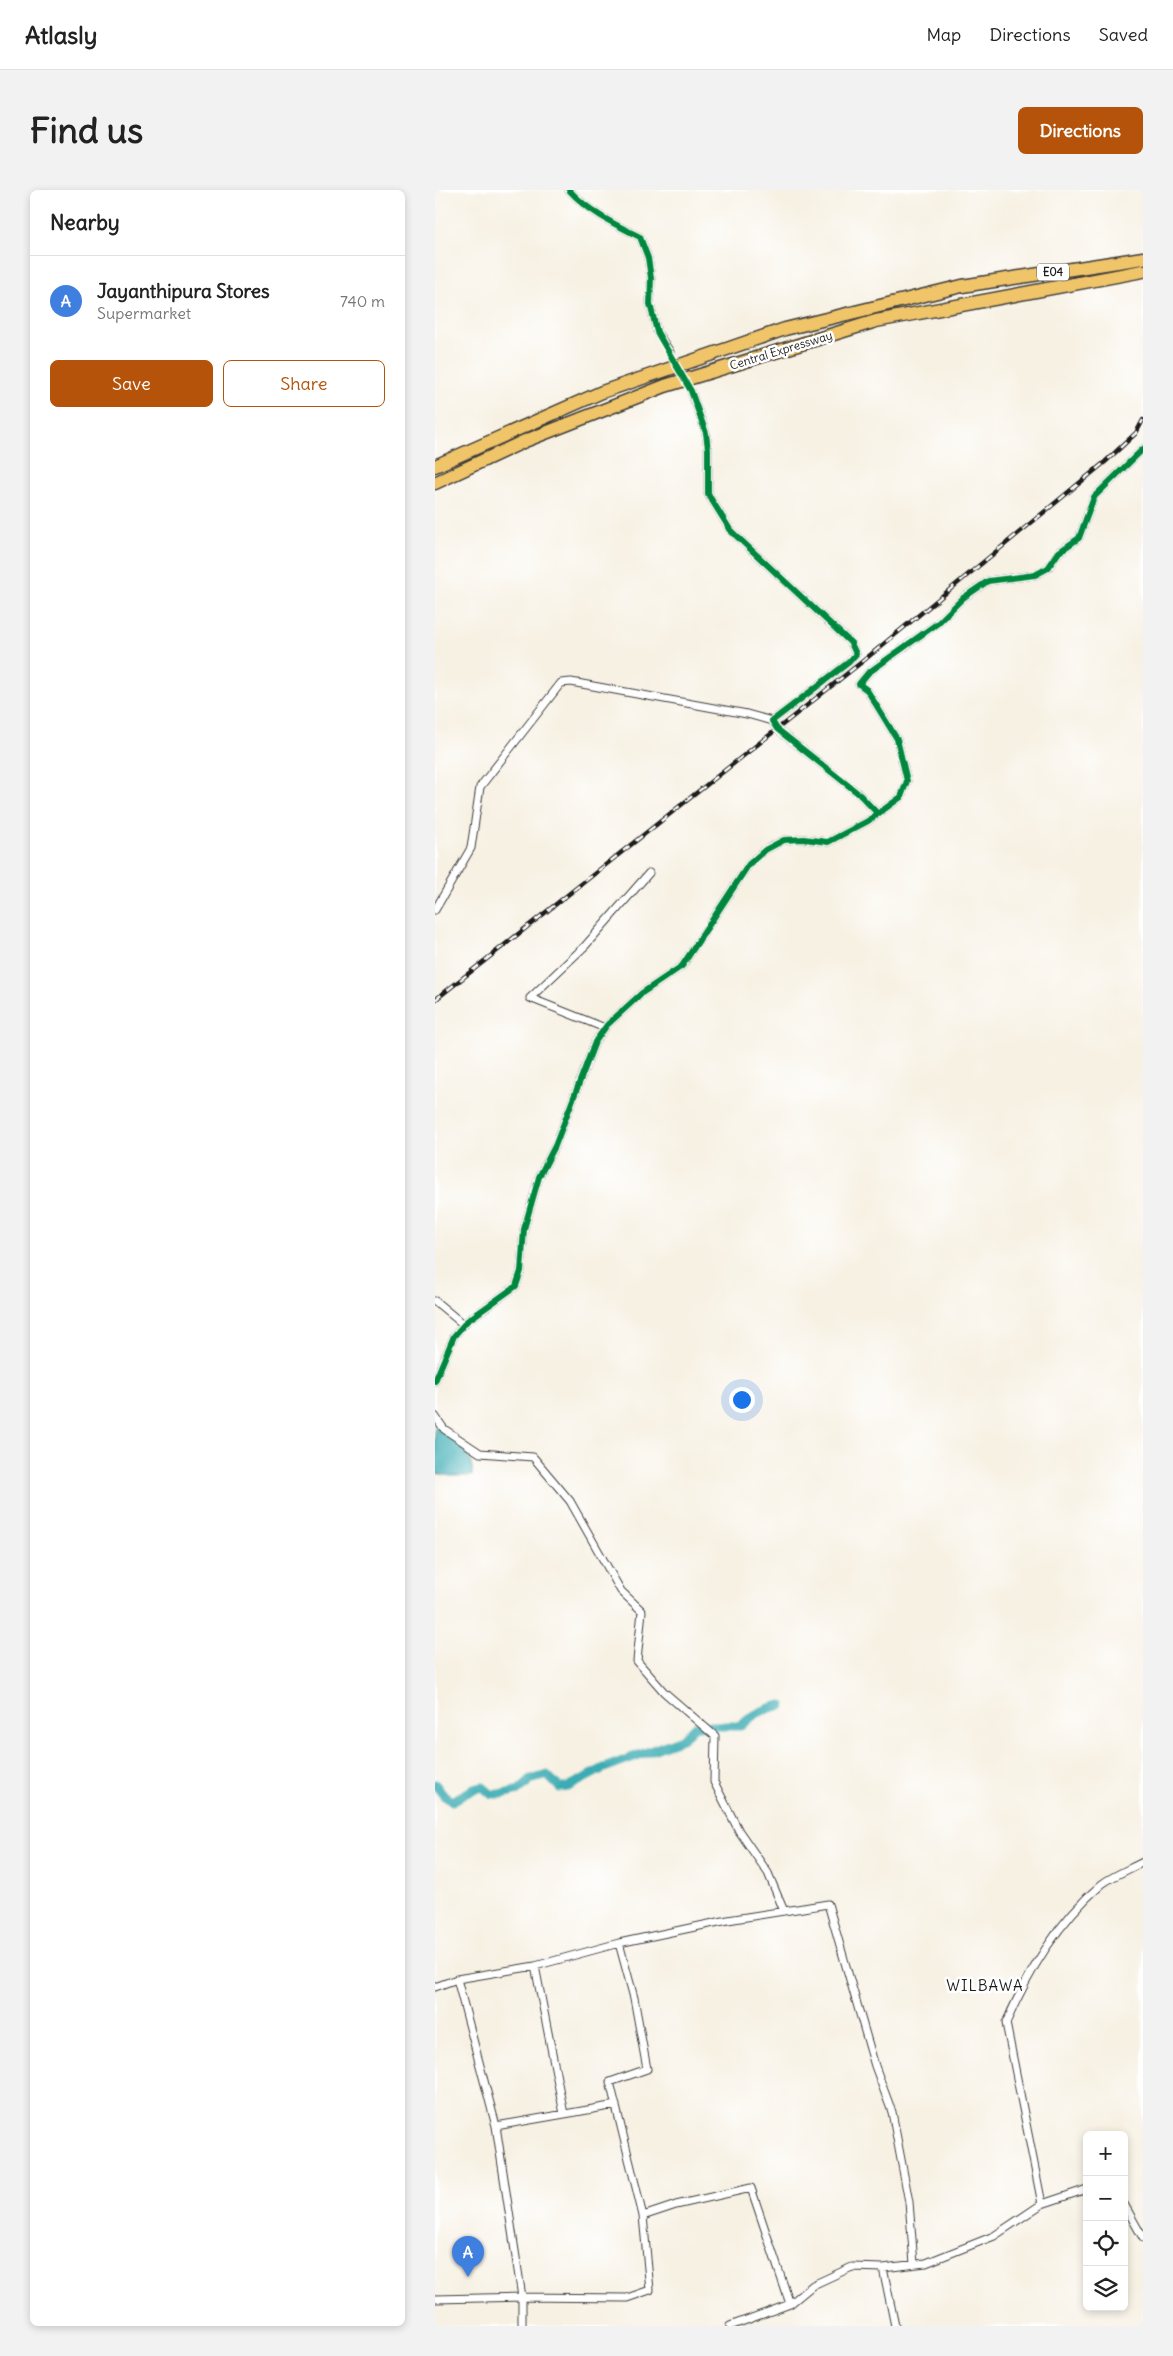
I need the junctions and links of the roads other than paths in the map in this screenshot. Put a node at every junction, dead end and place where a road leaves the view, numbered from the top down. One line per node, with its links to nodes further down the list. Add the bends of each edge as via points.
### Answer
1 (569, 190): 4 (street, via 604,219 640,237 648,258 650,304 657,332)
2 (1143, 258): 7 (highway, Central Expressway / E04, via 963,286 785,329 602,392)
3 (1143, 271): 8 (highway, Central Expressway / E04, via 876,321 665,386 525,441)
4 (670, 352)
5 (691, 391): 9 (street, via 706,432 708,494 731,531 851,643 856,654)
6 (1143, 449): 10 (street, via 1094,497 1079,538 1059,552 1048,568 1035,575 989,581 963,598 938,623 868,673 859,684 867,690 897,739 907,781 901,797)
7 (435, 466)
8 (435, 483)
9 (772, 721): 10 (street, via 777,729 859,794); 12 (street, via 561,682 479,787 471,848)
10 (877, 814): 13 (street, via 828,842 785,840 765,850 749,864 682,966 643,993)
11 (649, 873): 13 (street, via 585,946 530,998)
12 (435, 910)
13 (605, 1028): 15 (street, via 595,1042 555,1146 539,1177 524,1229 521,1271 516,1286)
14 (435, 1301): 15 (street)
15 (464, 1325): 16 (street, via 454,1336)
16 (435, 1381)
17 (435, 1416): 19 (street, via 444,1429 481,1453 533,1457 569,1501 621,1591 642,1611 637,1661 664,1692 715,1736 713,1782 739,1831 768,1873)
18 (1143, 1862): 28 (street, via 1103,1883 1059,1926 1006,2023)
19 (784, 1911): 20 (street); 32 (street, via 828,1904 875,2066 893,2112 909,2202)
20 (619, 1943): 21 (street); 24 (street, via 634,1998 647,2070 610,2082)
21 (535, 1966): 22 (street); 25 (street)
22 (457, 1979): 23 (street); 26 (street)
23 (435, 1987)
24 (616, 2105): 25 (street); 30 (street)
25 (564, 2114): 26 (street)
26 (496, 2126): 34 (street)
27 (1083, 2190): 28 (street)
28 (1042, 2204): 32 (street, via 994,2236 926,2263)
29 (1128, 2211): 31 (street)
30 (643, 2216): 34 (street, via 650,2290 627,2298); 36 (street, via 676,2204 751,2188)
31 (1143, 2238)
32 (914, 2264): 33 (street)
33 (883, 2268): 36 (street, via 852,2267 813,2285); 39 (street)
34 (522, 2297): 35 (street); 37 (street)
35 (435, 2299)
36 (790, 2304): 38 (street)
37 (522, 2326)
38 (731, 2326)
39 (895, 2326)

